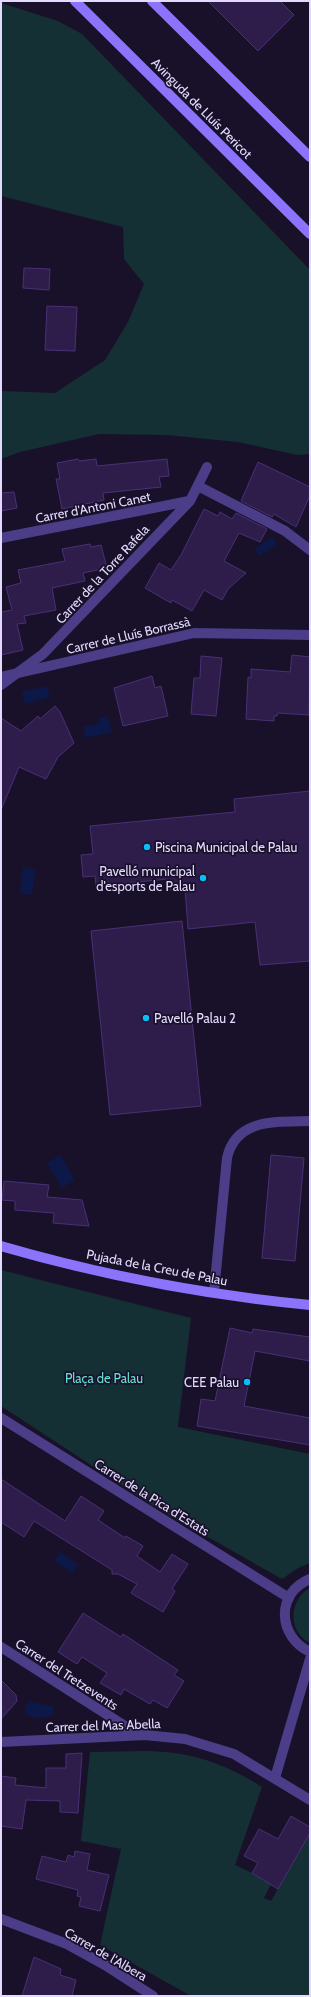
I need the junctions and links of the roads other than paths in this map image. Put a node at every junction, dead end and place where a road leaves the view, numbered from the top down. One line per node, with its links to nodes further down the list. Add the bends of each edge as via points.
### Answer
1 (75, 1): 4 (street, Avinguda de Lluís Pericot)
2 (152, 1): 3 (street)
3 (310, 157)
4 (310, 234)
5 (207, 467): 6 (street, Carrer de la Torre Rafela)
6 (198, 486): 7 (street, Carrer de la Torre Rafela); 9 (street, via 285,531)
7 (190, 501): 8 (street, Carrer d'Antoni Canet); 11 (street, Carrer de la Torre Rafela, via 43,654)
8 (1, 538)
9 (310, 550)
10 (310, 635): 11 (street, Carrer de Lluís Borrassà, via 194,633)
11 (15, 674): 12 (street, Carrer de Lluís Borrassà); 13 (street, Carrer de la Torre Rafela)
12 (1, 677)
13 (1, 686)
14 (310, 1120): 16 (street, via 274,1122 249,1128 240,1133 230,1147)
15 (1, 1246): 16 (street, Pujada de la Creu de Palau, via 170,1286)
16 (214, 1292): 17 (street, Pujada de la Creu de Palau)
17 (310, 1305)
18 (1, 1418): 20 (street, Carrer de la Pica d'Estats)
19 (310, 1579): 20 (street, via 300,1584)
20 (289, 1598): 22 (street, via 284,1614 288,1631 297,1644)
21 (1, 1647): 24 (street, Carrer del Tretzevents)
22 (310, 1652)
23 (310, 1659): 26 (street)
24 (139, 1735): 25 (street, Carrer del Mas Abella); 26 (street, Carrer del Mas Abella, via 172,1737 209,1745 234,1754)
25 (1, 1742)
26 (276, 1778): 27 (street, Carrer del Mas Abella)
27 (310, 1800)
28 (1, 1919): 29 (street, Carrer de l'Albera, via 67,1944)
29 (153, 1996)

